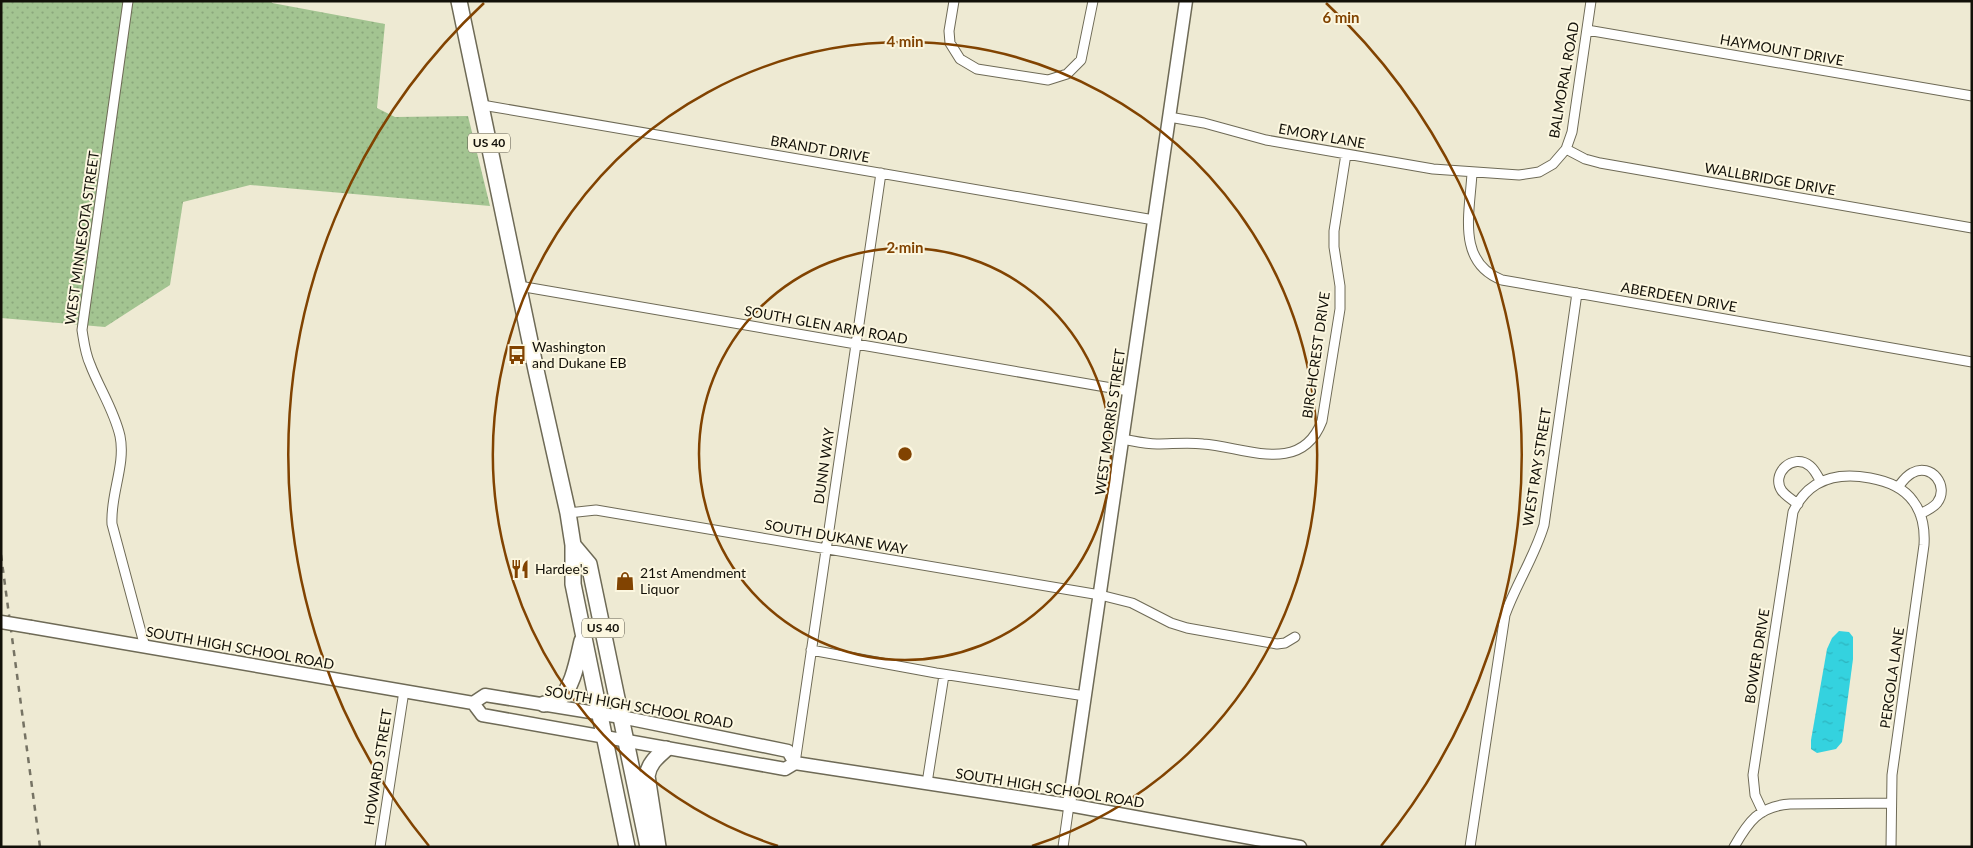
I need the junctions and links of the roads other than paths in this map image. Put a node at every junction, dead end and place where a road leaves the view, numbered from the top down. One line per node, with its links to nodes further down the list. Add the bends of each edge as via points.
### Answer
1 (128, 1): 35 (street, WEST MINNESOTA STREET, via 82,330 89,363 120,437 121,458 112,524)
2 (459, 1): 9 (main road, US 40)
3 (954, 1): 4 (street, via 948,31 958,57 978,69 1040,80 1056,79 1070,72 1081,60)
4 (1093, 1)
5 (1186, 1): 10 (street, WEST MORRIS STREET)
6 (1591, 1): 7 (street, BALMORAL ROAD)
7 (1587, 30): 8 (street, HAYMOUNT DRIVE); 11 (street, BALMORAL ROAD, via 1572,132)
8 (1972, 96)
9 (482, 105): 13 (street, BRANDT DRIVE); 17 (main road, US 40)
10 (1169, 117): 12 (street, EMORY LANE, via 1204,122 1266,140); 15 (street, WEST MORRIS STREET)
11 (1566, 149): 14 (street, BALMORAL ROAD, via 1553,164 1531,174); 16 (street, WALLBRIDGE DRIVE, via 1600,164)
12 (1346, 154): 14 (street, EMORY LANE); 22 (street, BIRCHCREST DRIVE, via 1334,231 1340,309 1321,425 1310,440 1289,453 1274,455 1198,443 1152,444)
13 (881, 173): 15 (street, BRANDT DRIVE); 19 (street, DUNN WAY)
14 (1472, 173): 18 (street, ABERDEEN DRIVE, via 1468,234 1473,253 1482,267 1506,281)
15 (1154, 220): 21 (street, WEST MORRIS STREET)
16 (1972, 228)
17 (519, 286): 19 (street, SOUTH GLEN ARM ROAD); 27 (main road, US 40)
18 (1577, 293): 20 (street, ABERDEEN DRIVE); 59 (street, WEST RAY STREET, via 1544,525 1505,615)
19 (856, 344): 21 (street, SOUTH GLEN ARM ROAD); 30 (street, DUNN WAY)
20 (1972, 362)
21 (1129, 391): 22 (street, WEST MORRIS STREET)
22 (1122, 439): 31 (street, WEST MORRIS STREET)
23 (1867, 477): 24 (street, BOWER DRIVE, via 1842,475); 25 (street, PERGOLA LANE)
24 (1821, 482): 26 (street, BOWER DRIVE, via 1809,490); 26 (street, via 1812,468 1802,462 1793,462 1783,468 1778,479 1780,487)
25 (1898, 487): 28 (street, PERGOLA LANE, via 1912,499); 28 (street, via 1917,471 1929,472 1938,479 1942,490 1940,497 1934,507)
26 (1798, 504): 51 (street, BOWER DRIVE, via 1792,520 1752,775 1755,795)
27 (568, 513): 29 (main road, US 40); 30 (street, SOUTH DUKANE WAY, via 596,510)
28 (1920, 514): 49 (street, PERGOLA LANE, via 1924,545 1892,775)
29 (573, 545): 33 (main road, via 573,584); 43 (main road, US 40, via 588,564)
30 (826, 549): 31 (street, SOUTH DUKANE WAY); 36 (street, DUNN WAY)
31 (1100, 596): 34 (street, SOUTH DUKANE WAY, via 1132,603 1191,629 1277,644); 39 (street, WEST MORRIS STREET)
32 (1, 622): 35 (street, SOUTH HIGH SCHOOL ROAD, bridge)
33 (583, 637): 41 (main road, via 568,688 560,699); 42 (main road)
34 (1295, 637)
35 (145, 647): 38 (street, SOUTH HIGH SCHOOL ROAD)
36 (812, 650): 37 (street); 47 (street, DUNN WAY)
37 (944, 675): 39 (street); 48 (street)
38 (404, 691): 40 (street, SOUTH HIGH SCHOOL ROAD); 53 (street, HOWARD STREET)
39 (1085, 696): 50 (street, WEST MORRIS STREET)
40 (473, 703): 41 (street, SOUTH HIGH SCHOOL ROAD, via 485,695); 44 (street, SOUTH HIGH SCHOOL ROAD, via 482,715)
41 (544, 704): 42 (street, SOUTH HIGH SCHOOL ROAD)
42 (599, 713): 43 (street, SOUTH HIGH SCHOOL ROAD); 44 (main road)
43 (621, 717): 45 (main road, US 40); 47 (street, SOUTH HIGH SCHOOL ROAD, via 788,751)
44 (604, 738): 45 (street, SOUTH HIGH SCHOOL ROAD); 54 (main road)
45 (626, 742): 46 (street, SOUTH HIGH SCHOOL ROAD); 55 (main road, US 40)
46 (666, 749): 47 (street, SOUTH HIGH SCHOOL ROAD, via 784,769); 56 (main road, via 653,760 647,776)
47 (796, 763): 48 (street, SOUTH HIGH SCHOOL ROAD)
48 (927, 783): 50 (street, SOUTH HIGH SCHOOL ROAD)
49 (1891, 803): 51 (street, via 1786,805); 62 (street, PERGOLA LANE)
50 (1069, 806): 57 (street, WEST MORRIS STREET); 58 (street, SOUTH HIGH SCHOOL ROAD)
51 (1763, 812): 52 (street, via 1753,818)
52 (1740, 836): 60 (street); 61 (street)
53 (380, 847)
54 (627, 847)
55 (648, 847)
56 (658, 847)
57 (1063, 847)
58 (1300, 847)
59 (1470, 847)
60 (1734, 847)
61 (1742, 847)
62 (1891, 847)

